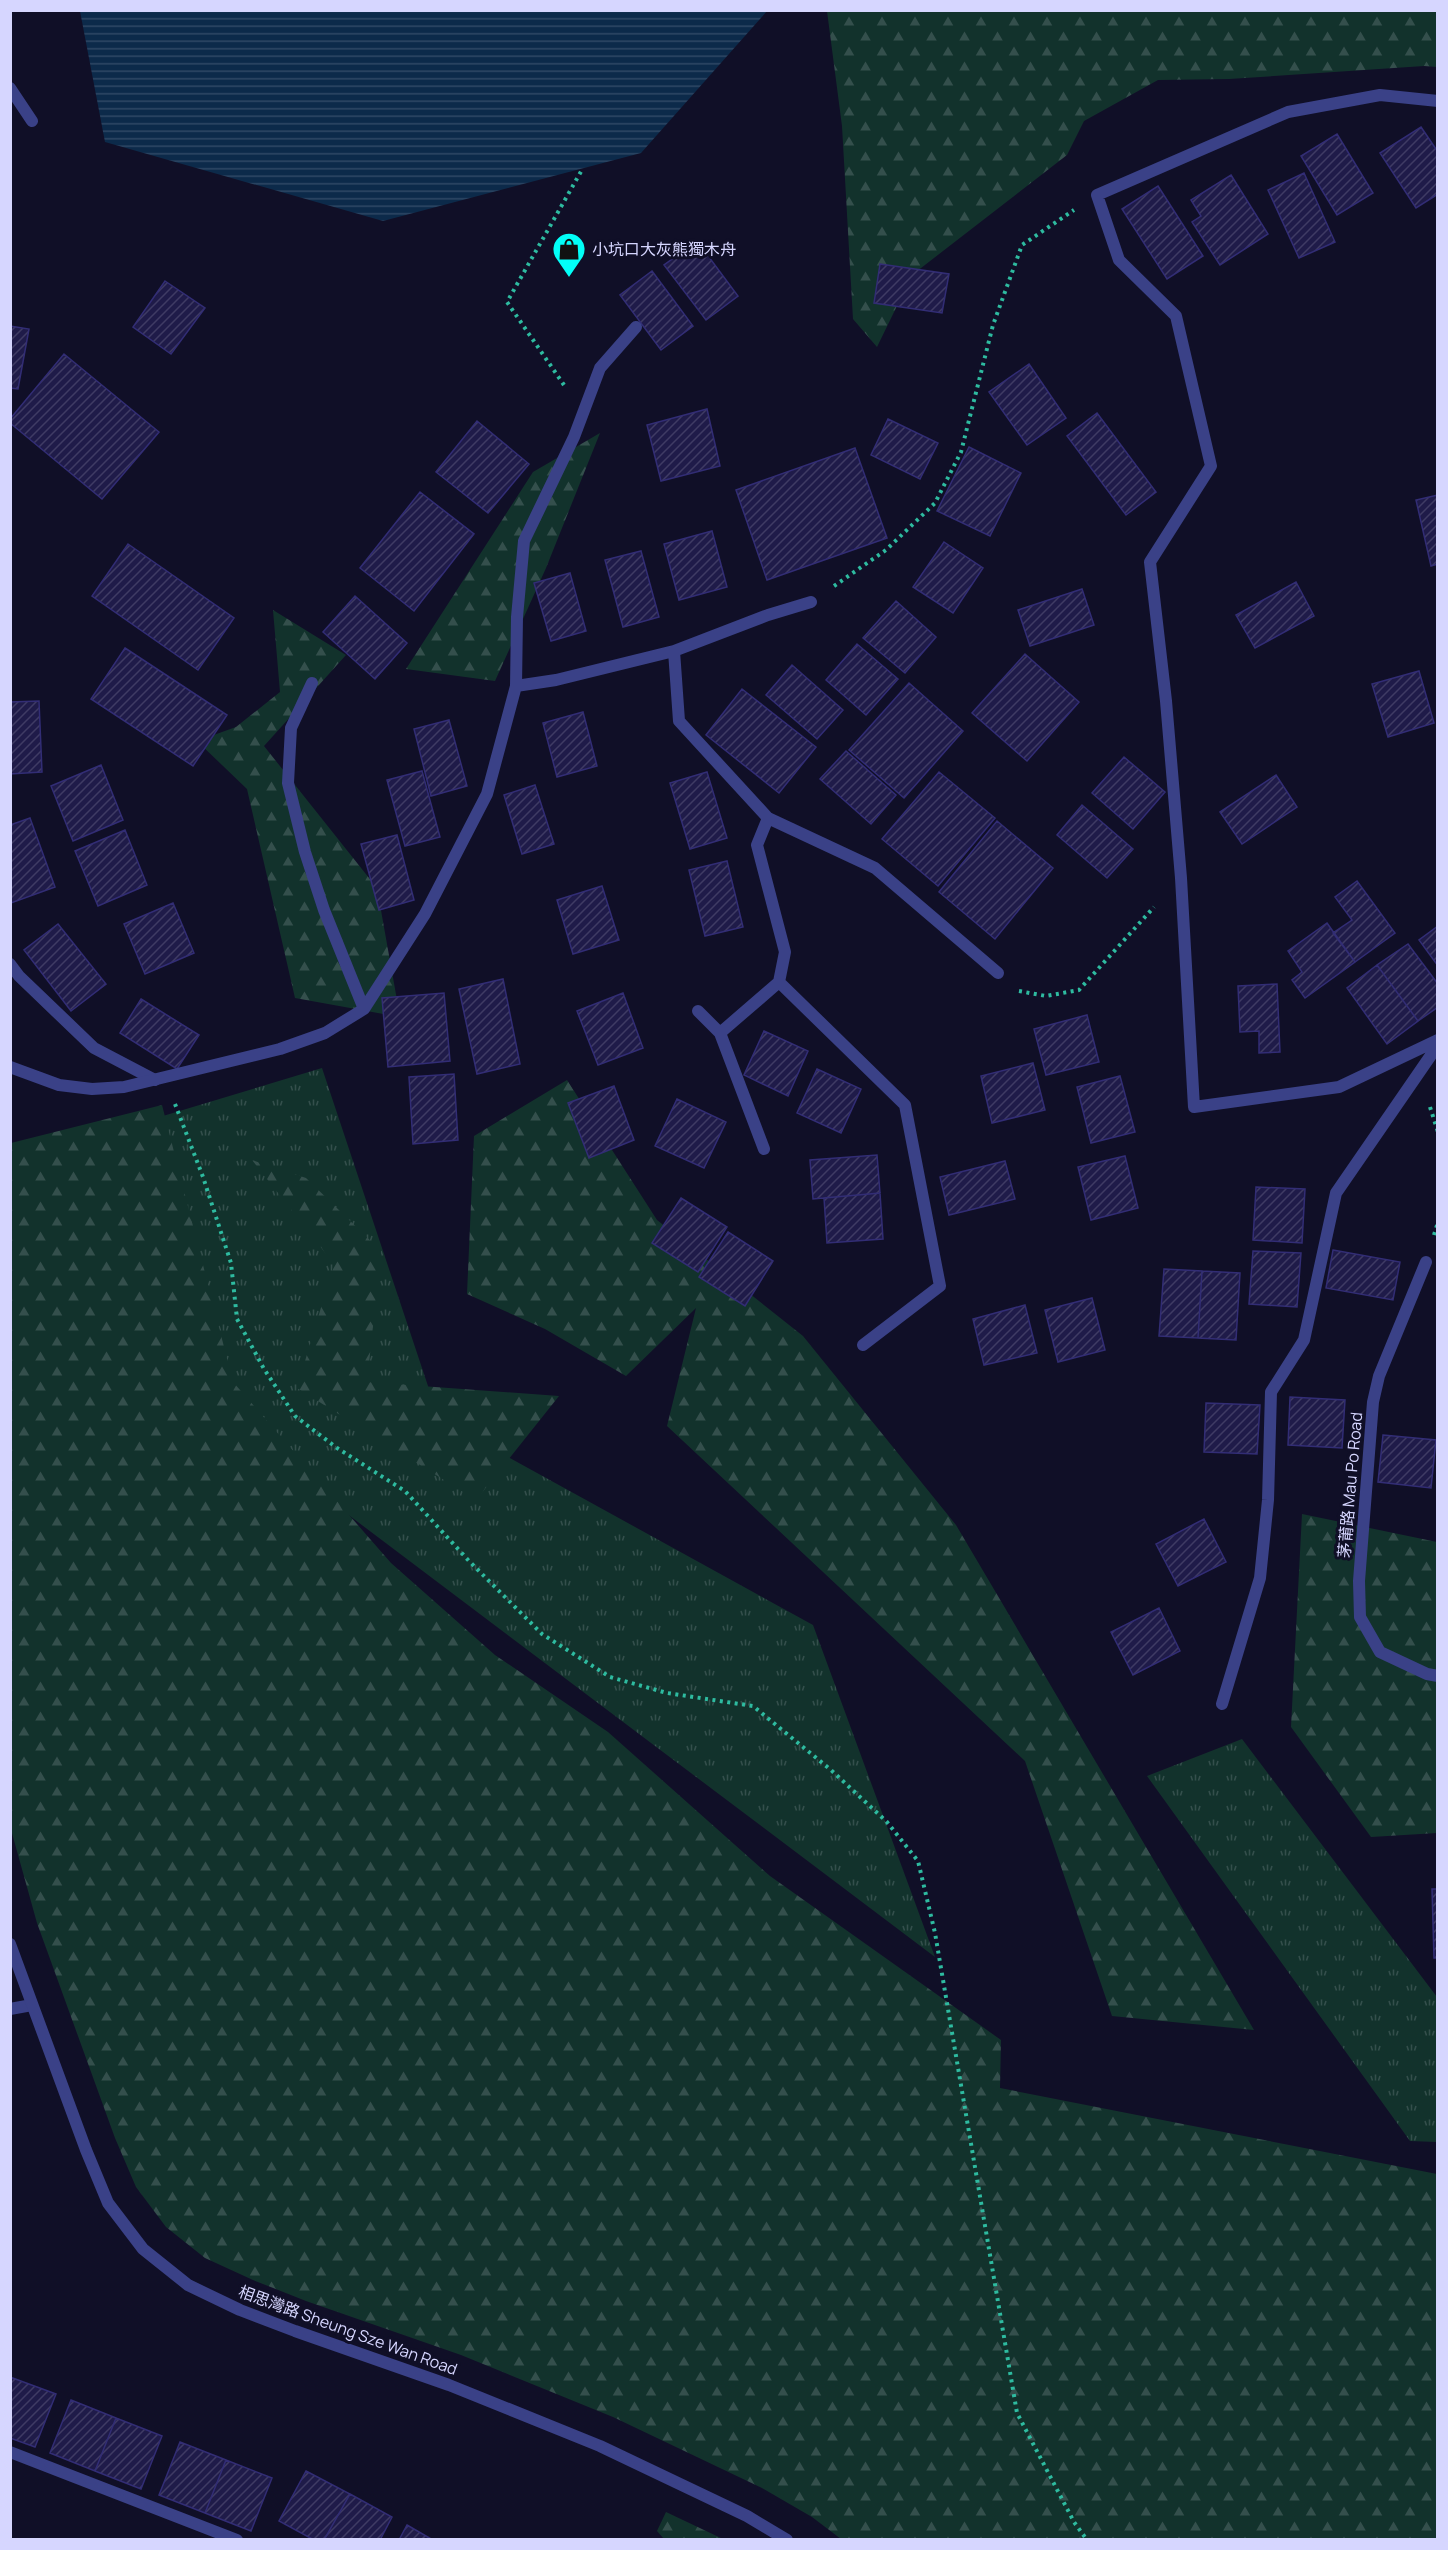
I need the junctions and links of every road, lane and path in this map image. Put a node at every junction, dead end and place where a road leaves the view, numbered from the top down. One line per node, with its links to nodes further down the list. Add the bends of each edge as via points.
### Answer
1 (10, 88): 3 (street)
2 (1437, 101): 5 (street, via 1380,95 1288,112)
3 (32, 122)
4 (583, 168): 7 (path, via 507,302)
5 (1097, 195): 8 (path, via 1022,245 993,325 961,452 935,503 886,550); 13 (street, via 1119,260 1176,316 1210,466 1150,562)
6 (636, 327): 7 (street, via 600,368)
7 (583, 413): 11 (street, via 524,541)
8 (811, 602): 9 (street)
9 (674, 651): 11 (street); 12 (street, via 679,721)
10 (312, 683): 17 (street, via 291,728 288,783 324,910)
11 (516, 686): 17 (street, via 487,794 425,914)
12 (768, 818): 15 (street, via 875,868); 16 (street, via 758,845 785,952)
13 (1181, 878): 15 (path, via 1079,990 1046,996 1018,991); 20 (street, via 1194,1107 1339,1087)
14 (10, 964): 23 (street, via 94,1048)
15 (998, 972)
16 (779, 982): 19 (street); 26 (street, via 905,1105 940,1286)
17 (364, 1009): 23 (street, via 325,1033 280,1049)
18 (698, 1011): 19 (street)
19 (720, 1033): 24 (street)
20 (1437, 1040)
21 (1437, 1046): 28 (street, via 1336,1193 1304,1340 1271,1392 1268,1500 1260,1578)
22 (10, 1067): 23 (street, via 59,1085 92,1089)
23 (160, 1079): 35 (path, via 203,1177 231,1263 237,1319 295,1416 336,1448 405,1491 542,1634 610,1677 667,1693 753,1706 887,1822 918,1861 937,1944 1017,2413)
24 (764, 1149)
25 (1426, 1262): 27 (street, 茅莆路 Mau Po Road, via 1379,1376 1373,1402 1359,1581 1360,1617 1380,1652)
26 (863, 1346)
27 (1437, 1676)
28 (1221, 1704)
29 (10, 1944): 30 (street, 相思灣路 Sheung Sze Wan Road)
30 (32, 2005): 31 (street); 34 (street, 相思灣路 Sheung Sze Wan Road, via 108,2203 143,2249 188,2285 240,2310 449,2385 600,2446 747,2516)
31 (10, 2008)
32 (10, 2452): 33 (street)
33 (237, 2540)
34 (787, 2540)
35 (1086, 2540)

